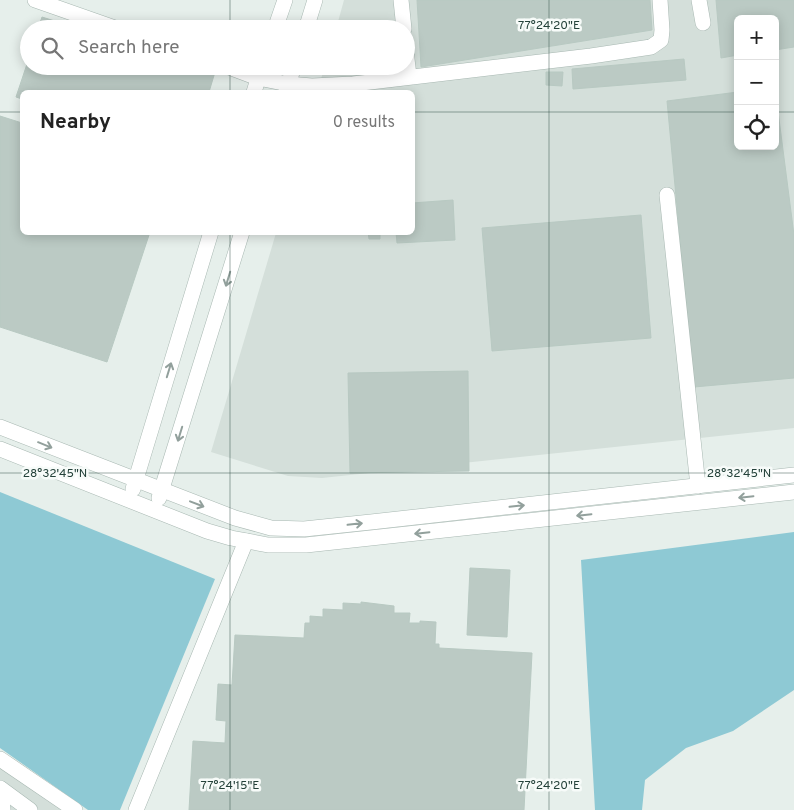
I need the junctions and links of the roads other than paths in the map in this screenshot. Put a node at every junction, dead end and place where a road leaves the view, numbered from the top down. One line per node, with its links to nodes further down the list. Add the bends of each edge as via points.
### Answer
1 (35, 0): 7 (street)
2 (285, 0): 8 (street)
3 (315, 0): 9 (street)
4 (401, 0): 10 (street)
5 (660, 0): 15 (street, via 661,40 651,46 591,56)
6 (700, 0): 11 (street)
7 (92, 20)
8 (278, 20)
9 (309, 20)
10 (403, 20)
11 (703, 23)
12 (259, 75): 17 (street)
13 (265, 75): 16 (street)
14 (291, 75): 16 (street)
15 (409, 76): 16 (street)
16 (287, 88)
17 (255, 90)
18 (667, 195): 25 (street)
19 (210, 235): 24 (street, one-way to 19)
20 (241, 235): 26 (street, one-way to 26)
21 (0, 427): 24 (street, one-way to 24)
22 (0, 448): 28 (street)
23 (794, 475): 25 (street)
24 (136, 480): 26 (street); 28 (street)
25 (698, 486): 26 (street, one-way to 25, via 271,528 304,529)
26 (162, 491): 29 (street)
27 (794, 492): 30 (street, one-way to 30, via 306,545 268,545)
28 (129, 500): 29 (street)
29 (155, 510): 30 (street, via 207,531)
30 (246, 541): 36 (street)
31 (0, 759): 35 (street)
32 (1, 788): 33 (street); 34 (street)
33 (26, 808)
34 (3, 810)
35 (76, 810)
36 (136, 810)

